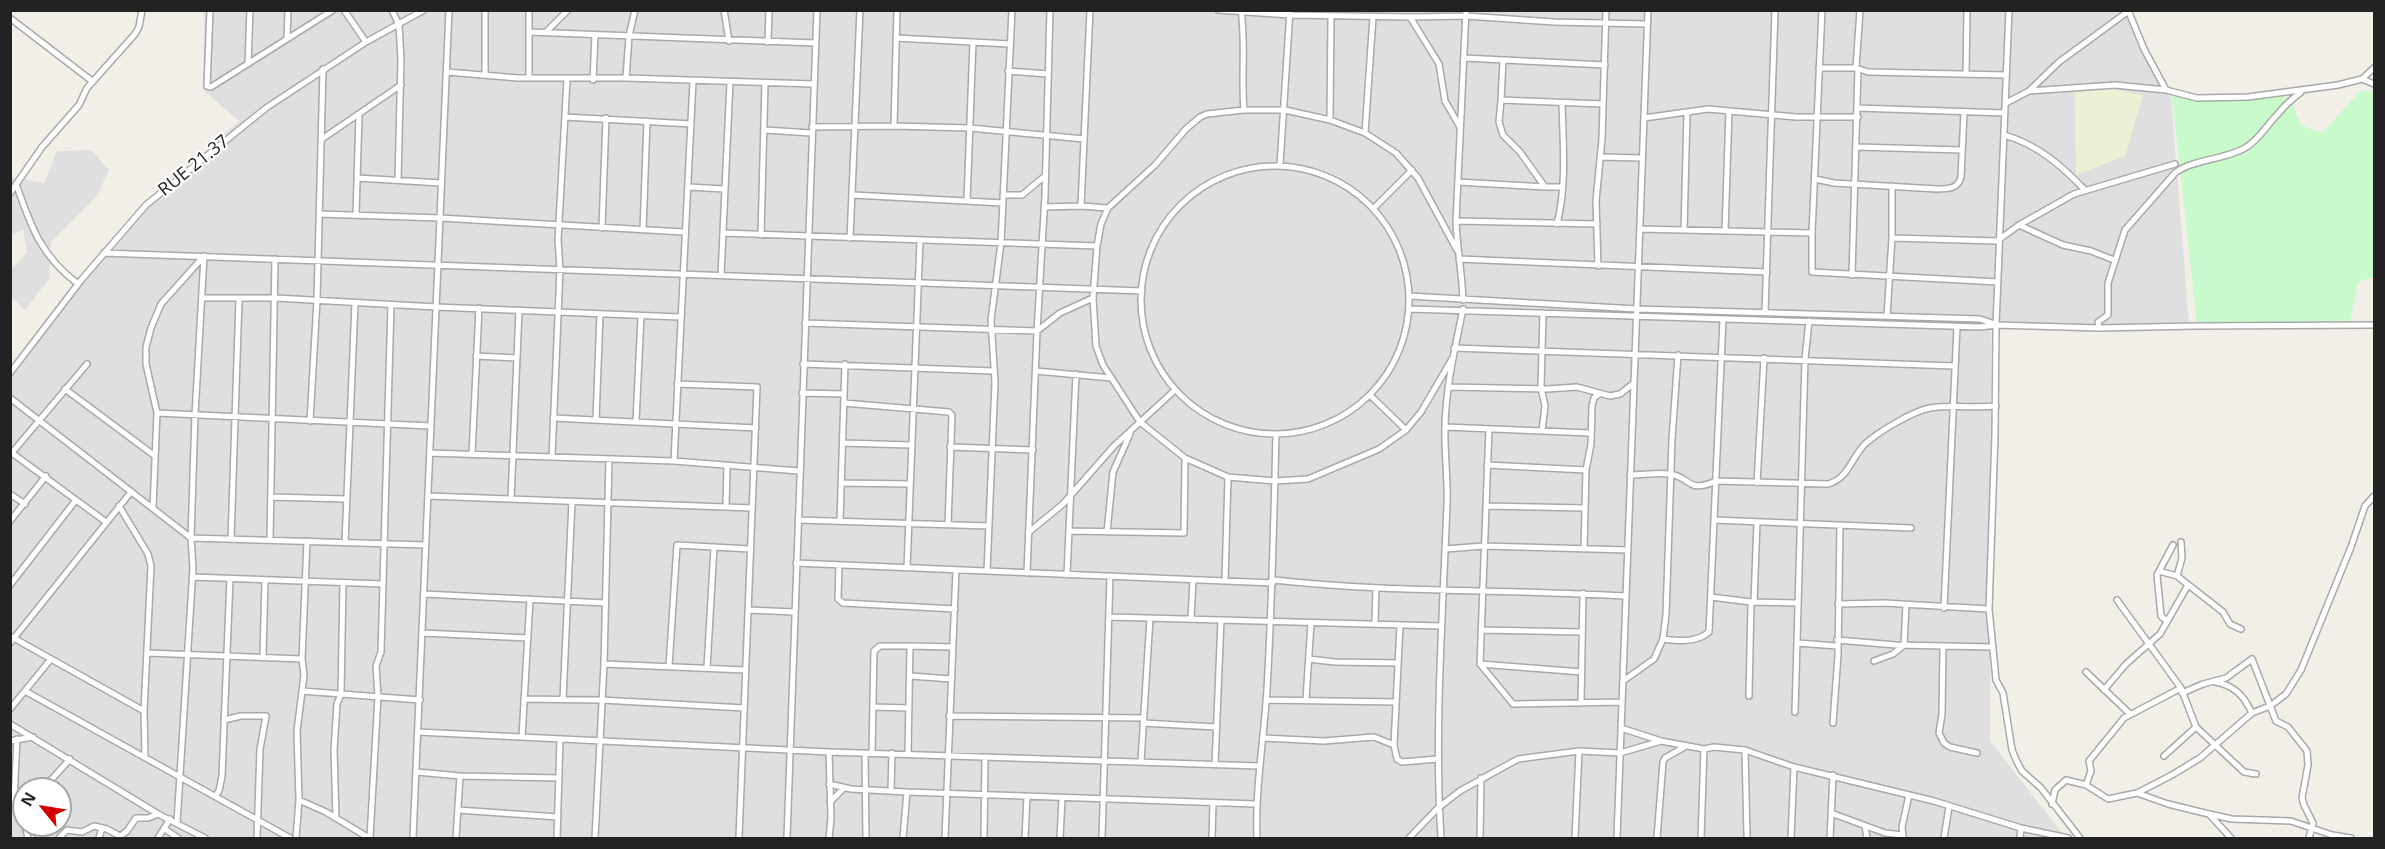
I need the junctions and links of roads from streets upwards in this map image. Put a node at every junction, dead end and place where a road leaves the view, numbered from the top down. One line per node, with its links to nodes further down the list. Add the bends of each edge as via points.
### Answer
1 (142, 10): 73 (street, via 135,34)
2 (210, 10): 56 (street, via 207,86)
3 (250, 10): 56 (street)
4 (288, 10): 47 (street)
5 (333, 10): 47 (street)
6 (344, 10): 49 (street)
7 (392, 10): 41 (street)
8 (424, 10): 41 (street, RUE 21.37)
9 (448, 10): 63 (street)
10 (485, 10): 66 (street)
11 (529, 10): 42 (street)
12 (568, 10): 43 (street)
13 (635, 10): 45 (street)
14 (723, 10): 48 (street)
15 (769, 10): 50 (street)
16 (817, 10): 52 (street)
17 (860, 10): 105 (street)
18 (897, 10): 46 (street)
19 (1012, 10): 53 (street)
20 (1050, 10): 64 (street)
21 (1090, 10): 115 (street)
22 (1218, 10): 30 (street)
23 (1606, 10): 39 (street)
24 (1648, 10): 40 (street)
25 (1776, 10): 95 (street)
26 (1822, 10): 58 (street)
27 (1860, 10): 59 (street)
28 (1967, 10): 65 (street)
29 (2008, 10): 67 (street)
30 (1241, 11): 32 (street); 88 (street, via 1245,25)
31 (2129, 11): 80 (street); 82 (street, via 2059,62)
32 (1290, 13): 35 (street); 89 (street)
33 (1466, 13): 37 (street); 39 (street, via 1554,22); 54 (street)
34 (1394, 14): 36 (street); 37 (street)
35 (1331, 16): 36 (street); 101 (street)
36 (1373, 17): 111 (street)
37 (1410, 17): 107 (street, via 1439,64 1445,101)
38 (10, 18): 73 (street)
39 (1606, 21): 40 (street); 57 (street)
40 (1647, 24): 99 (street)
41 (399, 25): 49 (street, RUE 21.37); 79 (street)
42 (529, 32): 43 (street); 68 (street)
43 (546, 32): 44 (street)
44 (595, 35): 45 (street); 72 (street)
45 (628, 36): 48 (street); 69 (street)
46 (896, 38): 51 (street); 104 (street)
47 (287, 39): 56 (street)
48 (729, 41): 50 (street)
49 (366, 42): 61 (street, RUE 21.37)
50 (768, 42): 52 (street)
51 (973, 42): 53 (street); 106 (street)
52 (815, 44): 77 (street)
53 (1010, 44): 62 (street)
54 (1464, 58): 55 (street); 107 (street)
55 (1503, 60): 57 (street); 83 (street)
56 (248, 64)
57 (1605, 65): 86 (street)
58 (1819, 68): 59 (street); 100 (street)
59 (1857, 68): 65 (street, via 1868,72); 87 (street)
60 (2374, 68): 71 (street)
61 (322, 69): 114 (street); 173 (street, RUE 21.37, via 266,108 146,205)
62 (1008, 71): 64 (street); 110 (street)
63 (447, 72): 66 (street); 128 (street)
64 (1047, 74): 112 (street)
65 (1966, 74): 67 (street)
66 (485, 75): 68 (street)
67 (2006, 75): 85 (street)
68 (529, 77): 70 (street)
69 (626, 78): 72 (street); 74 (street)
70 (567, 79): 72 (street); 96 (street)
71 (2362, 79): 78 (street); 81 (street)
72 (593, 80)
73 (92, 81): 129 (street, via 79,105)
74 (693, 81): 75 (street); 103 (street)
75 (730, 82): 76 (street); 135 (street)
76 (765, 83): 77 (street); 108 (street)
77 (813, 84): 109 (street)
78 (2374, 84)
79 (401, 85): 94 (street); 126 (street)
80 (2166, 90): 81 (street, via 2197,98); 82 (street, via 2115,85)
81 (2302, 91): 177 (street, via 2246,148 2175,173 2127,226)
82 (2029, 92): 85 (street)
83 (1502, 100): 84 (street); 133 (street, via 1503,135)
84 (1562, 103): 86 (street); 134 (street)
85 (2006, 103): 93 (street)
86 (1603, 104): 118 (street)
87 (1858, 108): 91 (street); 97 (street)
88 (1244, 110): 89 (street); 144 (street, via 1200,117)
89 (1285, 110): 101 (street); 121 (street)
90 (1729, 111): 92 (street); 95 (street); 158 (street)
91 (1964, 112): 93 (street); 117 (street)
92 (1686, 113): 99 (street); 157 (street)
93 (2006, 113): 113 (street)
94 (359, 114): 114 (street); 124 (street)
95 (1773, 115): 100 (street); 160 (street)
96 (565, 117): 98 (street); 152 (street)
97 (1858, 117): 100 (street); 116 (street)
98 (606, 118): 102 (street); 154 (street)
99 (1644, 118): 119 (street)
100 (1818, 118): 125 (street)
101 (1330, 120): 111 (street)
102 (647, 121): 103 (street); 156 (street)
103 (691, 124): 132 (street)
104 (894, 126): 105 (street); 106 (street)
105 (856, 128): 109 (street); 138 (street)
106 (970, 128): 110 (street); 140 (street)
107 (1460, 128): 127 (street)
108 (765, 130): 109 (street); 163 (street)
109 (812, 130): 164 (street)
110 (1006, 131): 112 (street); 139 (street)
111 (1365, 133): 122 (street, via 1396,153)
112 (1046, 135): 115 (street); 123 (street)
113 (2004, 135): 136 (street, via 2043,152); 167 (street)
114 (322, 139): 146 (street)
115 (1084, 139): 142 (street)
116 (1857, 147): 117 (street); 130 (street)
117 (1962, 150): 131 (street, via 1957,186)
118 (1601, 157): 119 (street); 151 (street)
119 (1642, 158): 155 (street)
120 (2175, 164): 136 (street)
121 (1280, 165): 145 (street, via 1332,177); 195 (street, via 1256,166 1224,176 1182,203 1154,244)
122 (1412, 170): 145 (street); 172 (street)
123 (1045, 176): 139 (street, via 1022,195); 143 (street)
124 (357, 178): 126 (street); 147 (street)
125 (1815, 179): 130 (street); 162 (street)
126 (398, 180): 128 (street)
127 (1458, 182): 133 (street); 149 (street)
128 (441, 183): 148 (street)
129 (16, 184): 137 (street); 191 (street, via 46,254)
130 (1854, 184): 131 (street); 186 (street)
131 (1892, 186): 166 (street)
132 (688, 187): 135 (street); 159 (street)
133 (1545, 187): 134 (street)
134 (1562, 187): 150 (street)
135 (725, 189): 161 (street)
136 (2085, 190): 153 (street)
137 (10, 194)
138 (853, 195): 140 (street); 165 (street)
139 (1003, 195): 141 (street)
140 (967, 201): 141 (street)
141 (1003, 202): 169 (street)
142 (1081, 206): 143 (street); 144 (street)
143 (1044, 207): 170 (street)
144 (1108, 208): 171 (street)
145 (1374, 208): 196 (street, via 1401,252)
146 (320, 214): 147 (street); 178 (street)
147 (356, 215): 148 (street)
148 (440, 218): 152 (street); 179 (street)
149 (1456, 221): 150 (street); 172 (street)
150 (1557, 224): 151 (street)
151 (1597, 224): 180 (street)
152 (559, 225): 154 (street); 182 (street)
153 (2019, 225): 167 (street); 177 (street, via 2063,245)
154 (602, 228): 156 (street)
155 (1640, 229): 157 (street); 181 (street)
156 (643, 230): 159 (street)
157 (1684, 230): 158 (street)
158 (1725, 231): 160 (street)
159 (684, 232): 184 (street)
160 (1768, 232): 162 (street); 183 (street)
161 (723, 233): 163 (street); 185 (street)
162 (1812, 233): 186 (street, via 1812,272)
163 (761, 235): 164 (street)
164 (808, 236): 165 (street); 188 (street)
165 (850, 238): 168 (street)
166 (1892, 238): 167 (street); 187 (street)
167 (2001, 240): 190 (street)
168 (920, 241): 169 (street); 189 (street)
169 (1001, 243): 170 (street); 192 (street)
170 (1042, 245): 171 (street); 193 (street)
171 (1097, 246): 194 (street)
172 (1457, 250): 176 (street)
173 (104, 253): 174 (street); 191 (street, RUE 21.37)
174 (204, 256): 175 (street); 197 (street); 266 (street, via 161,304 151,328 146,364)
175 (275, 259): 178 (street); 198 (street)
176 (1459, 259): 180 (street); 202 (street)
177 (2114, 260): 226 (street, via 2108,283 2108,312 2098,322)
178 (318, 261): 179 (street); 201 (street)
179 (439, 265): 182 (street); 205 (street)
180 (1598, 266): 181 (street)
181 (1638, 268): 183 (street); 209 (street)
182 (560, 269): 184 (street); 211 (street)
183 (1767, 272): 212 (street)
184 (682, 274): 185 (street); 217 (street)
185 (721, 275): 188 (street)
186 (1852, 275): 187 (street)
187 (1889, 277): 190 (street); 216 (street)
188 (806, 278): 189 (street); 221 (street)
189 (918, 282): 192 (street); 224 (street)
190 (1998, 282): 222 (street)
191 (78, 284): 240 (street, RUE 21.37)
192 (995, 286): 193 (street); 227 (street)
193 (1040, 287): 194 (street); 228 (street)
194 (1095, 289): 195 (street); 199 (street)
195 (1142, 291): 256 (street, via 1149,346)
196 (1409, 296): 202 (street); 207 (street)
197 (203, 298): 200 (street); 267 (street)
198 (276, 298): 200 (street); 201 (street); 271 (street)
199 (1093, 298): 228 (street, via 1060,313); 250 (street, via 1096,346)
200 (239, 299): 268 (street)
201 (317, 300): 203 (street); 273 (street)
202 (1463, 300): 209 (street)
203 (355, 303): 204 (street); 276 (street)
204 (392, 305): 205 (street); 278 (street)
205 (436, 308): 206 (street); 279 (street)
206 (480, 308): 210 (street); 233 (street)
207 (1409, 309): 208 (street); 260 (street, via 1395,360)
208 (1462, 309): 213 (street); 229 (street)
209 (1637, 309): 212 (street); 218 (street)
210 (519, 310): 211 (street); 235 (street)
211 (558, 312): 214 (street); 269 (street)
212 (1765, 312): 216 (street)
213 (1543, 313): 218 (street); 230 (street)
214 (600, 314): 215 (street); 272 (street)
215 (641, 316): 217 (street); 274 (street)
216 (1887, 316): 222 (street, via 1980,319)
217 (680, 317): 252 (street)
218 (1636, 317): 219 (street); 231 (street)
219 (1723, 319): 220 (street); 234 (street)
220 (1809, 321): 225 (street); 238 (street)
221 (805, 323): 224 (street); 242 (street)
222 (1996, 325): 225 (street); 226 (street); 263 (street)
223 (2374, 326): 226 (street)
224 (916, 327): 227 (street); 245 (street)
225 (1957, 327): 244 (street)
226 (2099, 328)
227 (992, 329): 228 (street); 246 (street)
228 (1037, 331): 247 (street)
229 (1454, 348): 230 (street); 237 (street)
230 (1543, 351): 231 (street); 254 (street)
231 (1635, 354): 232 (street); 251 (street)
232 (1678, 355): 234 (street); 307 (street)
233 (476, 356): 235 (street); 295 (street)
234 (1722, 356): 236 (street); 312 (street)
235 (517, 358): 296 (street)
236 (1764, 358): 238 (street); 314 (street)
237 (1452, 359): 253 (street); 284 (street, via 1428,402)
238 (1805, 359): 244 (street); 316 (street)
239 (10, 361): 240 (street)
240 (18, 363): 248 (street, RUE 21.37)
241 (87, 364): 255 (street)
242 (803, 364): 243 (street); 257 (street)
243 (845, 364): 245 (street); 258 (street)
244 (1954, 366): 264 (street)
245 (915, 367): 246 (street); 265 (street)
246 (994, 371): 291 (street)
247 (1036, 371): 249 (street); 292 (street)
248 (10, 373)
249 (1076, 374): 250 (street); 322 (street)
250 (1111, 378): 275 (street)
251 (1634, 383): 259 (street, via 1620,394); 308 (street)
252 (677, 384): 277 (street); 281 (street, via 758,387)
253 (1448, 387): 254 (street); 280 (street)
254 (1541, 388): 259 (street, via 1577,387); 285 (street, via 1545,406)
255 (65, 389): 270 (street); 297 (street)
256 (1175, 390): 275 (street); 287 (street, via 1222,423)
257 (802, 393): 258 (street); 306 (street)
258 (844, 394): 262 (street)
259 (1599, 394): 286 (street, via 1592,406)
260 (1370, 395): 284 (street); 287 (street, via 1321,426)
261 (10, 398): 270 (street)
262 (844, 403): 265 (street); 288 (street)
263 (1996, 406): 264 (street); 403 (street)
264 (1953, 407): 316 (street, via 1920,411 1890,426 1864,445 1846,473 1834,483); 401 (street)
265 (913, 408): 289 (street); 290 (street, via 952,415)
266 (158, 413): 267 (street); 297 (street)
267 (195, 415): 268 (street); 350 (street)
268 (235, 417): 271 (street); 351 (street)
269 (554, 418): 272 (street); 298 (street)
270 (38, 419): 294 (street); 317 (street)
271 (273, 419): 273 (street); 321 (street)
272 (596, 419): 274 (street)
273 (310, 421): 276 (street)
274 (636, 421): 277 (street)
275 (1140, 422): 283 (street); 299 (street)
276 (350, 423): 278 (street); 323 (street)
277 (676, 423): 281 (street); 301 (street)
278 (388, 425): 279 (street); 356 (street)
279 (431, 426): 293 (street)
280 (1445, 427): 282 (street); 363 (street)
281 (756, 428): 304 (street)
282 (1489, 429): 285 (street); 302 (street)
283 (1132, 430): 322 (street); 349 (street, via 1113,472)
284 (1406, 430): 311 (street, via 1379,449 1308,479)
285 (1542, 431): 286 (street)
286 (1590, 433): 305 (street)
287 (1276, 434): 311 (street)
288 (843, 443): 289 (street); 313 (street)
289 (911, 445): 315 (street)
290 (950, 447): 291 (street); 343 (street)
291 (992, 448): 292 (street); 345 (street)
292 (1032, 450): 348 (street)
293 (430, 453): 295 (street); 319 (street)
294 (11, 454): 309 (street)
295 (472, 454): 296 (street)
296 (512, 455): 298 (street); 324 (street)
297 (155, 456): 332 (street)
298 (552, 457): 300 (street)
299 (1185, 458): 310 (street); 349 (street, via 1184,533)
300 (609, 459): 301 (street); 327 (street)
301 (674, 461): 303 (street)
302 (1487, 465): 305 (street); 330 (street)
303 (727, 466): 304 (street); 331 (street)
304 (754, 469): 306 (street); 333 (street)
305 (1586, 470): 334 (street)
306 (799, 471): 335 (street)
307 (1672, 474): 308 (street); 312 (street, via 1696,486); 422 (street)
308 (1630, 475): 364 (street)
309 (46, 476): 325 (street); 328 (street)
310 (1228, 477): 311 (street); 380 (street)
311 (1275, 481): 381 (street)
312 (1716, 481): 314 (street); 336 (street)
313 (841, 483): 315 (street); 338 (street)
314 (1757, 483): 316 (street)
315 (910, 484): 341 (street)
316 (1802, 484): 342 (street)
317 (131, 492): 329 (street); 332 (street)
318 (10, 494): 328 (street)
319 (428, 496): 324 (street); 357 (street)
320 (2374, 496): 467 (street, via 2365,507 2301,670 2286,694)
321 (271, 498): 323 (street); 352 (street)
322 (1070, 498): 347 (street); 348 (street)
323 (346, 499): 355 (street)
324 (511, 499): 326 (street)
325 (76, 500): 339 (street); 384 (street)
326 (572, 502): 327 (street); 395 (street)
327 (607, 503): 331 (street); 397 (street)
328 (25, 504): 337 (street)
329 (119, 506): 339 (street); 431 (street, via 151,566)
330 (1486, 506): 334 (street); 359 (street)
331 (726, 507): 333 (street)
332 (153, 508): 350 (street)
333 (752, 508): 362 (street)
334 (1585, 508): 361 (street)
335 (798, 520): 338 (street); 365 (street)
336 (1714, 520): 340 (street); 392 (street)
337 (10, 521)
338 (840, 521): 341 (street)
339 (106, 522): 421 (street)
340 (1757, 522): 342 (street); 396 (street)
341 (908, 523): 343 (street); 367 (street)
342 (1800, 523): 344 (street); 398 (street)
343 (948, 524): 345 (street)
344 (1839, 525): 346 (street); 399 (street)
345 (989, 526): 369 (street)
346 (1911, 528)
347 (1069, 531): 349 (street); 372 (street)
348 (1029, 532): 371 (street)
349 (1107, 532)
350 (191, 538): 351 (street); 373 (street)
351 (231, 539): 352 (street)
352 (270, 540): 353 (street)
353 (307, 542): 355 (street); 379 (street)
354 (2181, 542): 375 (street)
355 (345, 543): 356 (street)
356 (385, 544): 357 (street); 383 (street)
357 (426, 545): 390 (street)
358 (2173, 545): 370 (street)
359 (1484, 546): 361 (street); 363 (street); 387 (street)
360 (714, 547): 362 (street); 442 (street, via 677,545); 443 (street)
361 (1584, 548): 364 (street)
362 (750, 549): 404 (street)
363 (1445, 549): 388 (street)
364 (1628, 550): 391 (street)
365 (796, 563): 366 (street); 405 (street)
366 (839, 565): 367 (street); 402 (street, via 840,602)
367 (907, 568): 368 (street)
368 (956, 570): 369 (street); 402 (street)
369 (987, 571): 371 (street)
370 (2159, 571): 375 (street); 411 (street, via 2161,615)
371 (1027, 573): 372 (street)
372 (1067, 575): 374 (street)
373 (192, 576): 376 (street); 432 (street)
374 (1110, 576): 378 (street); 406 (street)
375 (2178, 576): 385 (street)
376 (230, 579): 377 (street); 433 (street)
377 (265, 580): 379 (street); 434 (street)
378 (1194, 580): 380 (street); 408 (street)
379 (305, 581): 382 (street); 436 (street)
380 (1225, 581): 381 (street)
381 (1273, 582): 386 (street); 410 (street)
382 (343, 583): 383 (street); 455 (street)
383 (383, 584): 456 (street, via 381,652 376,666)
384 (10, 585)
385 (2188, 585): 411 (street); 416 (street, via 2223,612 2230,624)
386 (1376, 588): 388 (street); 413 (street)
387 (1484, 589): 388 (street); 389 (street); 417 (street)
388 (1442, 590): 415 (street)
389 (1583, 593): 391 (street); 418 (street)
390 (424, 594): 393 (street); 419 (street)
391 (1626, 596): 449 (street)
392 (1711, 597): 396 (street); 422 (street, via 1709,632 1693,640)
393 (530, 599): 395 (street); 420 (street)
394 (2117, 600): 423 (street)
395 (568, 601): 397 (street); 459 (street)
396 (1753, 602): 398 (street); 457 (street)
397 (605, 603): 440 (street)
398 (1798, 603): 424 (street)
399 (1838, 604): 400 (street); 425 (street)
400 (1906, 605): 401 (street); 426 (street)
401 (1944, 608): 403 (street)
402 (955, 609): 429 (street)
403 (1989, 609): 430 (street)
404 (748, 610): 405 (street); 444 (street)
405 (794, 612): 498 (street)
406 (1110, 617): 407 (street); 477 (street)
407 (1150, 618): 408 (street); 479 (street)
408 (1191, 620): 409 (street)
409 (1221, 620): 410 (street); 482 (street)
410 (1271, 621): 412 (street); 462 (street)
411 (2167, 621): 423 (street)
412 (1311, 623): 413 (street); 437 (street)
413 (1375, 624): 414 (street)
414 (1400, 625): 415 (street); 439 (street)
415 (1441, 626): 512 (street)
416 (2241, 629)
417 (1481, 630): 418 (street); 441 (street)
418 (1582, 632): 445 (street)
419 (423, 633): 420 (street); 460 (street)
420 (528, 638): 458 (street)
421 (12, 639): 435 (street)
422 (1663, 639): 449 (street, via 1654,659)
423 (2150, 642): 451 (street); 453 (street)
424 (1797, 643): 425 (street); 473 (street)
425 (1837, 643): 426 (street); 480 (street)
426 (1904, 645): 428 (street); 438 (street)
427 (910, 646): 429 (street); 447 (street); 468 (street, via 880,646 874,651)
428 (1942, 646): 430 (street); 506 (street, via 1940,733 1950,747)
429 (952, 647): 448 (street)
430 (1993, 647): 545 (street, via 1996,680 2003,693 2012,750 2022,771)
431 (148, 653): 432 (street); 472 (street)
432 (187, 653): 433 (street); 524 (street)
433 (227, 655): 434 (street); 478 (street)
434 (263, 656): 436 (street)
435 (51, 659): 452 (street); 472 (street)
436 (302, 659): 454 (street)
437 (1309, 659): 439 (street); 463 (street)
438 (1874, 661)
439 (1398, 663): 464 (street)
440 (604, 664): 442 (street); 461 (street)
441 (1480, 664): 445 (street); 466 (street, via 1513,704)
442 (669, 666): 443 (street)
443 (707, 668): 444 (street)
444 (745, 670): 470 (street)
445 (1582, 672): 466 (street)
446 (2086, 672): 451 (street)
447 (911, 676): 448 (street); 471 (street)
448 (951, 679): 476 (street)
449 (1623, 681): 465 (street)
450 (2211, 681): 453 (street); 467 (street, via 2226,678 2252,659); 474 (street, via 2226,684 2240,694)
451 (2104, 690): 475 (street)
452 (25, 691): 469 (street); 510 (street)
453 (2182, 691): 475 (street); 483 (street)
454 (302, 692): 455 (street); 541 (street, via 297,731)
455 (341, 694): 456 (street); 552 (street, via 334,750)
456 (378, 696): 460 (street); 574 (street)
457 (1749, 696)
458 (524, 699): 459 (street); 487 (street)
459 (563, 699): 461 (street)
460 (420, 700): 485 (street)
461 (602, 700): 470 (street); 491 (street)
462 (1266, 700): 463 (street); 488 (street)
463 (1306, 700): 464 (street)
464 (1396, 702): 494 (street)
465 (1622, 702): 466 (street); 484 (street)
466 (1581, 703)
467 (2270, 706): 474 (street); 558 (street, via 2276,721 2288,727 2307,751 2302,798)
468 (873, 707): 471 (street); 502 (street)
469 (10, 708)
470 (744, 708): 496 (street)
471 (909, 708): 504 (street)
472 (144, 711): 510 (street)
473 (1795, 712)
474 (2252, 713): 493 (street)
475 (2130, 714): 528 (street, via 2090,758)
476 (950, 716): 477 (street); 507 (street)
477 (1106, 719): 479 (street); 514 (street)
478 (224, 720): 537 (street, via 222,776); 555 (street, via 266,716 260,749)
479 (1143, 720): 482 (street); 513 (street)
480 (1833, 723)
481 (10, 724): 486 (street)
482 (1216, 727): 515 (street)
483 (2196, 727): 493 (street); 508 (street)
484 (1621, 728): 492 (street); 505 (street)
485 (418, 732): 487 (street); 518 (street)
486 (34, 737): 490 (street); 511 (street)
487 (522, 737): 489 (street)
488 (1263, 738): 494 (street, via 1324,741 1374,737); 516 (street)
489 (560, 739): 491 (street); 525 (street)
490 (14, 740): 522 (street)
491 (600, 741): 496 (street); 578 (street)
492 (1661, 741): 495 (street); 505 (street)
493 (2215, 745): 519 (street, via 2244,772); 533 (street, via 2200,758)
494 (1394, 746): 512 (street, via 1397,759 1402,762)
495 (1686, 746): 497 (street); 596 (street, via 1662,762)
496 (742, 747): 498 (street); 579 (street)
497 (1704, 749): 499 (street); 597 (street)
498 (789, 750): 500 (street); 580 (street)
499 (1745, 750): 517 (street); 562 (street)
500 (829, 752): 502 (street); 527 (street)
501 (1579, 752): 505 (street); 526 (street, via 1518,759); 594 (street)
502 (869, 753): 503 (street); 530 (street)
503 (892, 753): 504 (street); 531 (street)
504 (908, 753): 507 (street)
505 (1620, 753): 595 (street)
506 (1977, 753)
507 (948, 754): 509 (street); 534 (street)
508 (2164, 756)
509 (985, 757): 514 (street); 535 (street)
510 (145, 758): 524 (street)
511 (70, 759): 523 (street); 550 (street)
512 (1438, 759): 547 (street)
513 (1141, 761): 514 (street); 515 (street)
514 (1104, 762): 540 (street)
515 (1215, 765): 516 (street)
516 (1259, 766): 544 (street)
517 (1794, 767): 520 (street); 598 (street)
518 (417, 772): 521 (street); 575 (street)
519 (2256, 774)
520 (1833, 775): 536 (street); 549 (street)
521 (460, 776): 525 (street); 548 (street)
522 (14, 777)
523 (54, 777)
524 (181, 777): 537 (street); 556 (street)
525 (559, 778): 553 (street)
526 (1481, 778): 547 (street); 593 (street)
527 (829, 784): 529 (street); 542 (street)
528 (2086, 786): 533 (street, via 2108,799); 545 (street, via 2066,780 2055,790)
529 (844, 788): 530 (street); 542 (street)
530 (867, 790): 531 (street); 582 (street)
531 (891, 791): 532 (street)
532 (907, 792): 534 (street); 583 (street)
533 (2137, 793): 551 (street)
534 (946, 794): 535 (street); 584 (street)
535 (985, 795): 538 (street); 585 (street)
536 (1909, 795): 546 (street); 564 (street)
537 (215, 796): 555 (street)
538 (1027, 797): 539 (street); 586 (street)
539 (1062, 798): 540 (street); 587 (street)
540 (1103, 799): 543 (street); 588 (street)
541 (298, 800): 552 (street); 573 (street)
542 (830, 802): 581 (street)
543 (1213, 803): 544 (street); 589 (street)
544 (1256, 804): 590 (street)
545 (2052, 804): 605 (street)
546 (1949, 807): 560 (street); 601 (street)
547 (1438, 808): 591 (street); 592 (street)
548 (458, 810): 553 (street); 576 (street)
549 (1831, 813): 557 (street); 599 (street)
550 (158, 814): 554 (street); 563 (street, via 136,818)
551 (2209, 814): 558 (street, via 2232,819 2283,820); 606 (street)
552 (336, 817): 574 (street)
553 (558, 817): 577 (street)
554 (170, 819): 556 (street); 561 (street)
555 (257, 820): 571 (street); 572 (street)
556 (177, 823): 570 (street)
557 (1865, 826): 564 (street); 600 (street)
558 (2314, 827): 565 (street); 607 (street)
559 (102, 828): 563 (street); 566 (street, via 67,830); 567 (street)
560 (2021, 828): 602 (street); 603 (street)
561 (165, 829): 568 (street); 569 (street)
562 (1747, 836)
563 (118, 837)
564 (1903, 837)
565 (2334, 837): 608 (street)
566 (59, 838)
567 (99, 838)
568 (159, 838)
569 (177, 838)
570 (205, 838)
571 (257, 838)
572 (290, 838)
573 (296, 838)
574 (370, 838)
575 (413, 838)
576 (456, 838)
577 (557, 838)
578 (596, 838)
579 (739, 838)
580 (787, 838)
581 (829, 838)
582 (866, 838)
583 (903, 838)
584 (945, 838)
585 (984, 838)
586 (1025, 838)
587 (1060, 838)
588 (1102, 838)
589 (1212, 838)
590 (1257, 838)
591 (1409, 838)
592 (1442, 838)
593 (1480, 838)
594 (1575, 838)
595 (1617, 838)
596 (1657, 838)
597 (1701, 838)
598 (1791, 838)
599 (1830, 838)
600 (1867, 838)
601 (1944, 838)
602 (2020, 838)
603 (2060, 838): 604 (street)
604 (2068, 838)
605 (2080, 838)
606 (2231, 838)
607 (2309, 838)
608 (2351, 838)

